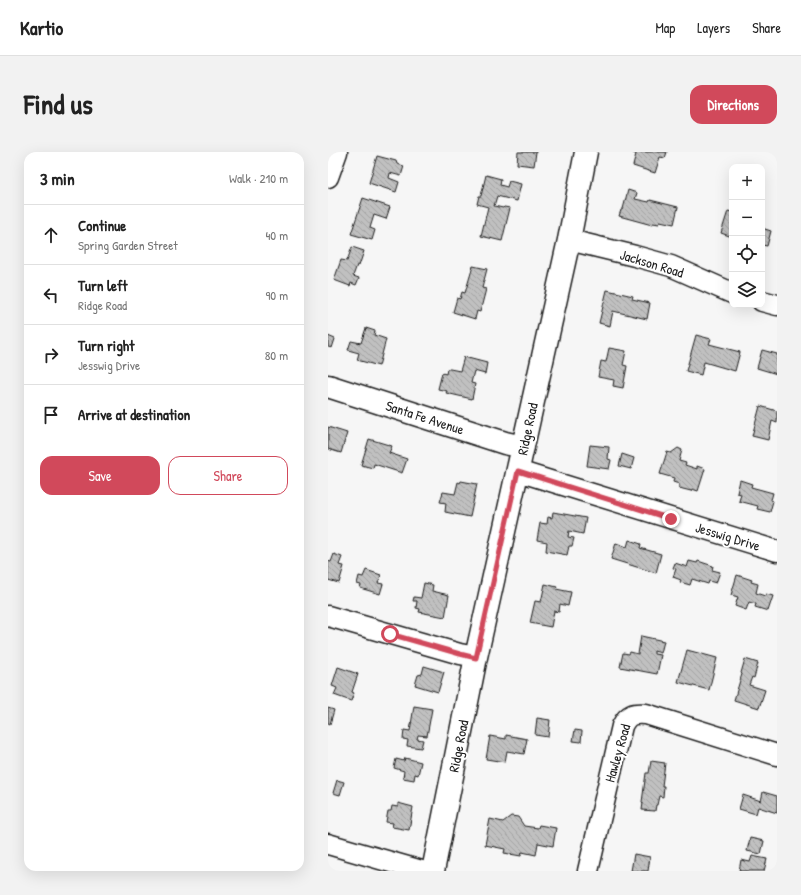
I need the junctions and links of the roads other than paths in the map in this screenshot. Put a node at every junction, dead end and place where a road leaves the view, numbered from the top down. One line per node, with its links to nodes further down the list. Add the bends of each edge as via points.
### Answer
1 (337, 152): 3 (street)
2 (586, 152): 4 (main road, Ridge Road)
3 (328, 176)
4 (570, 240): 5 (street, Jackson Road, via 671,266); 9 (main road, Ridge Road)
5 (729, 292)
6 (765, 302): 7 (street)
7 (777, 305)
8 (328, 386): 9 (main road, Santa Fe Avenue)
9 (523, 447): 10 (main road, Ridge Road)
10 (518, 471): 11 (street, Jesswig Drive); 13 (main road, Ridge Road)
11 (777, 551)
12 (328, 616): 13 (street)
13 (476, 658): 17 (main road, Ridge Road)
14 (777, 756): 18 (street, Hawley Road, via 646,714 631,715 622,726)
15 (328, 844): 16 (street)
16 (422, 871)
17 (433, 871)
18 (588, 871)

